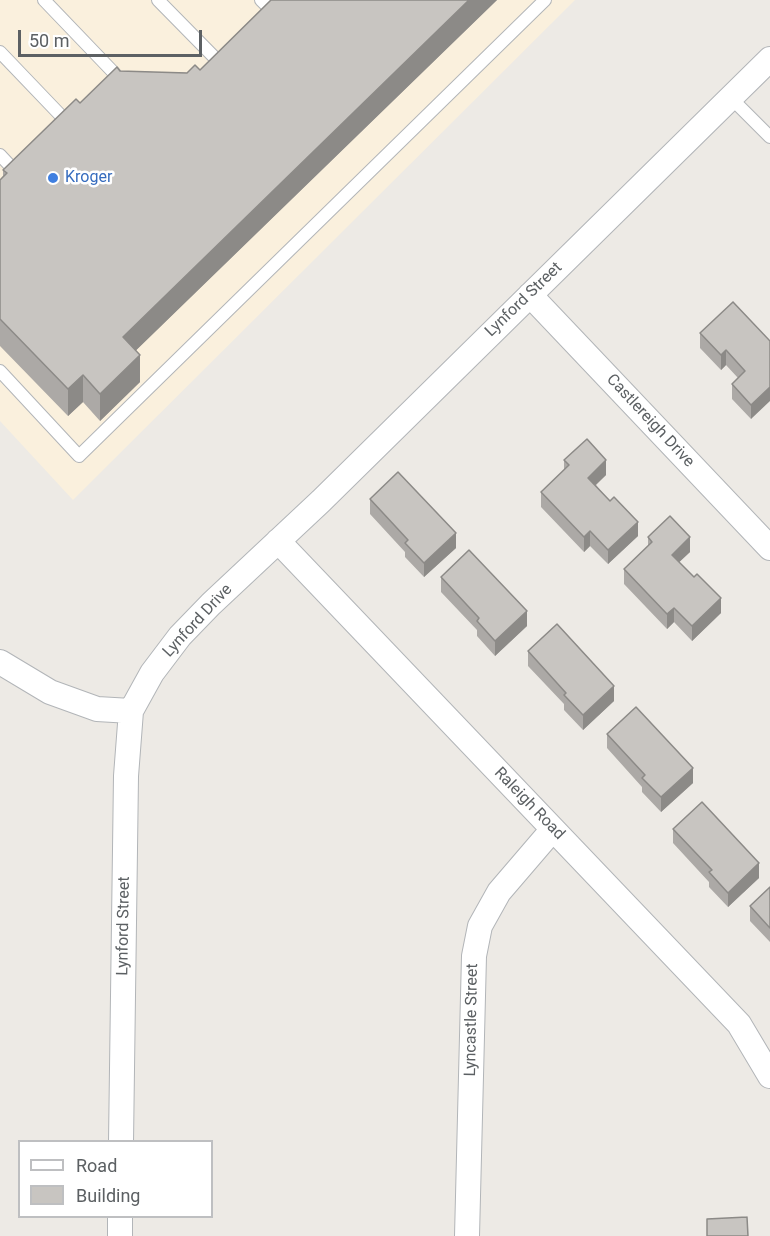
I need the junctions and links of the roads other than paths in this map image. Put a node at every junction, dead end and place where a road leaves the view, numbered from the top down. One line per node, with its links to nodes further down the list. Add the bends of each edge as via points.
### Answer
1 (44, 0): 7 (lane)
2 (158, 0): 5 (lane)
3 (545, 0): 14 (lane, via 79,456)
4 (0, 52): 9 (lane)
5 (216, 59)
6 (770, 59): 8 (street, Lynford Street)
7 (116, 77)
8 (730, 97): 10 (lane); 13 (street, Lynford Street)
9 (65, 121)
10 (770, 137)
11 (0, 154): 12 (lane)
12 (15, 169)
13 (530, 295): 15 (street, Lynford Street); 16 (street, Castlereigh Drive)
14 (0, 371)
15 (278, 541): 18 (street, Lynford Drive, via 180,636 152,673); 19 (street, Raleigh Road)
16 (770, 548)
17 (0, 663): 18 (street, via 50,692 97,709)
18 (131, 711): 21 (street, Lynford Street, via 126,788)
19 (553, 829): 20 (street, Raleigh Road, via 739,1024); 24 (street, Lyncastle Street, via 499,892 480,926 474,956)
20 (770, 1076)
21 (121, 1140)
22 (120, 1218): 23 (street)
23 (120, 1236)
24 (467, 1236)

